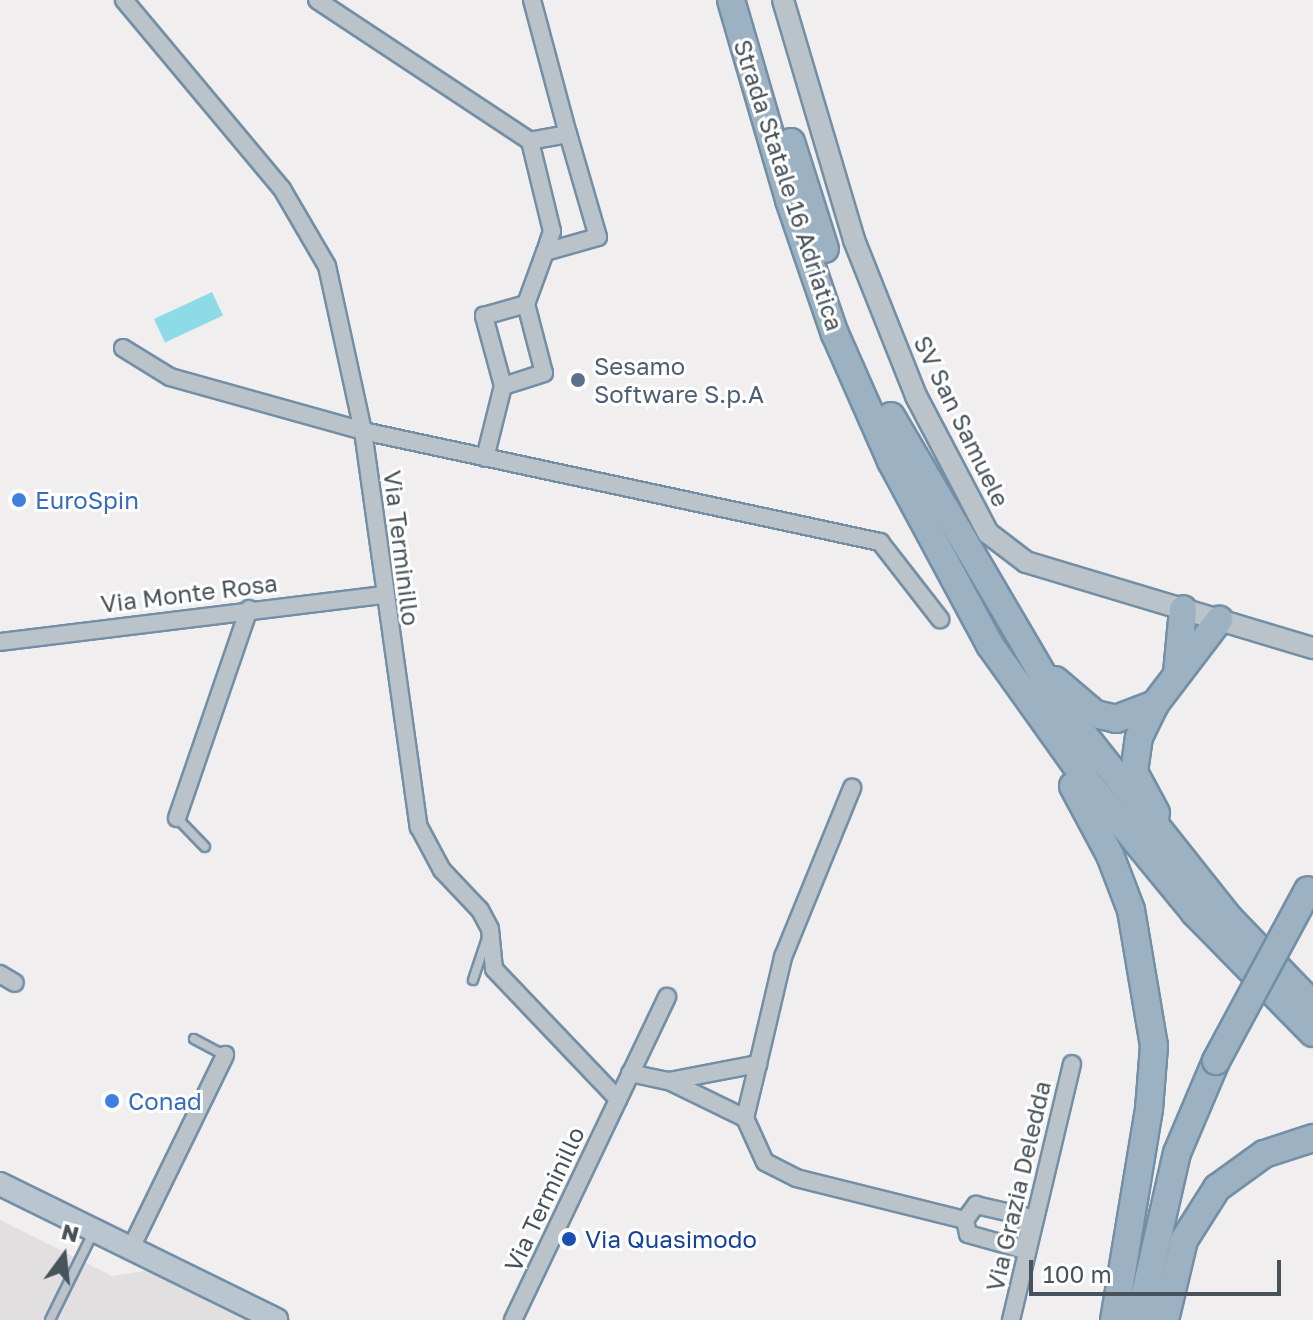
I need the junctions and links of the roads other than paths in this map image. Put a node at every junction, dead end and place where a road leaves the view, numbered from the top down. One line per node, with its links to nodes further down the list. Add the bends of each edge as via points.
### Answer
1 (124, 0): 13 (street, Via Terminillo, via 282,189 327,266)
2 (317, 0): 8 (street)
3 (532, 0): 7 (street)
4 (731, 0): 21 (highway, Strada Statale 16 Adriatica, via 789,200 835,334 891,461)
5 (749, 0): 23 (highway, Strada Statale 16 Adriatica, via 849,322 905,448)
6 (783, 0): 17 (street, SV San Samuele, via 854,240 916,396 969,505 1004,550 1026,562)
7 (568, 134): 8 (street); 9 (street, via 598,237)
8 (530, 141): 9 (street, via 552,231)
9 (545, 252): 10 (street)
10 (526, 304): 12 (street, via 544,373); 12 (street, via 484,316)
11 (123, 348): 13 (street, via 170,377)
12 (503, 386): 14 (street)
13 (363, 431): 14 (street); 15 (street, Via Terminillo)
14 (485, 458): 18 (street, via 880,542)
15 (384, 595): 16 (street, Via Monte Rosa); 31 (street, Via Terminillo, via 414,812 432,856)
16 (249, 609): 20 (street, Via Monte Rosa); 27 (street)
17 (1183, 609): 19 (street, SV San Samuele); 24 (highway)
18 (940, 619)
19 (1219, 620): 22 (street, SV San Samuele); 24 (highway)
20 (0, 642)
21 (990, 645): 37 (highway, Strada Statale 16 Adriatica, via 1090,785 1195,913); 56 (highway, via 1021,711 1082,798 1110,855 1131,910 1147,982 1154,1046 1149,1109)
22 (1313, 648)
23 (1035, 662): 25 (highway, via 1095,714 1116,719); 30 (highway, Strada Statale 16 Adriatica, via 1120,788)
24 (1177, 673): 25 (highway)
25 (1155, 704): 30 (highway, via 1139,737 1134,772 1147,802 1216,887)
26 (852, 788): 40 (street, via 783,957)
27 (177, 818): 28 (lane)
28 (205, 847)
29 (1311, 887): 57 (highway, bridge, via 1216,1061 1177,1153)
30 (1228, 917): 36 (highway, Strada Statale 16 Adriatica)
31 (490, 929): 33 (lane); 44 (street, Via Terminillo, via 494,969)
32 (0, 974): 34 (street)
33 (473, 980)
34 (15, 983)
35 (667, 997): 42 (street, Via Terminillo)
36 (1313, 1005)
37 (1313, 1033)
38 (194, 1039): 39 (lane)
39 (225, 1055): 51 (street)
40 (758, 1064): 43 (street); 45 (street)
41 (1072, 1064): 50 (street, Via Grazia Deledda)
42 (630, 1073): 43 (street); 44 (street, Via Terminillo)
43 (669, 1081): 45 (street)
44 (618, 1099): 54 (street, Via Terminillo)
45 (745, 1118): 48 (street, via 765,1162 796,1178)
46 (1313, 1138): 58 (highway, via 1264,1154 1217,1188 1184,1240)
47 (0, 1184): 49 (main road)
48 (965, 1220): 50 (street, via 968,1234 1018,1248); 50 (street, via 976,1205 1024,1216)
49 (95, 1231): 51 (main road); 52 (lane)
50 (1029, 1234): 55 (street, Via Grazia Deledda)
51 (131, 1248): 53 (main road)
52 (50, 1320)
53 (276, 1320)
54 (513, 1320)
55 (1011, 1320)
56 (1114, 1320)
57 (1139, 1320)
58 (1165, 1320)

